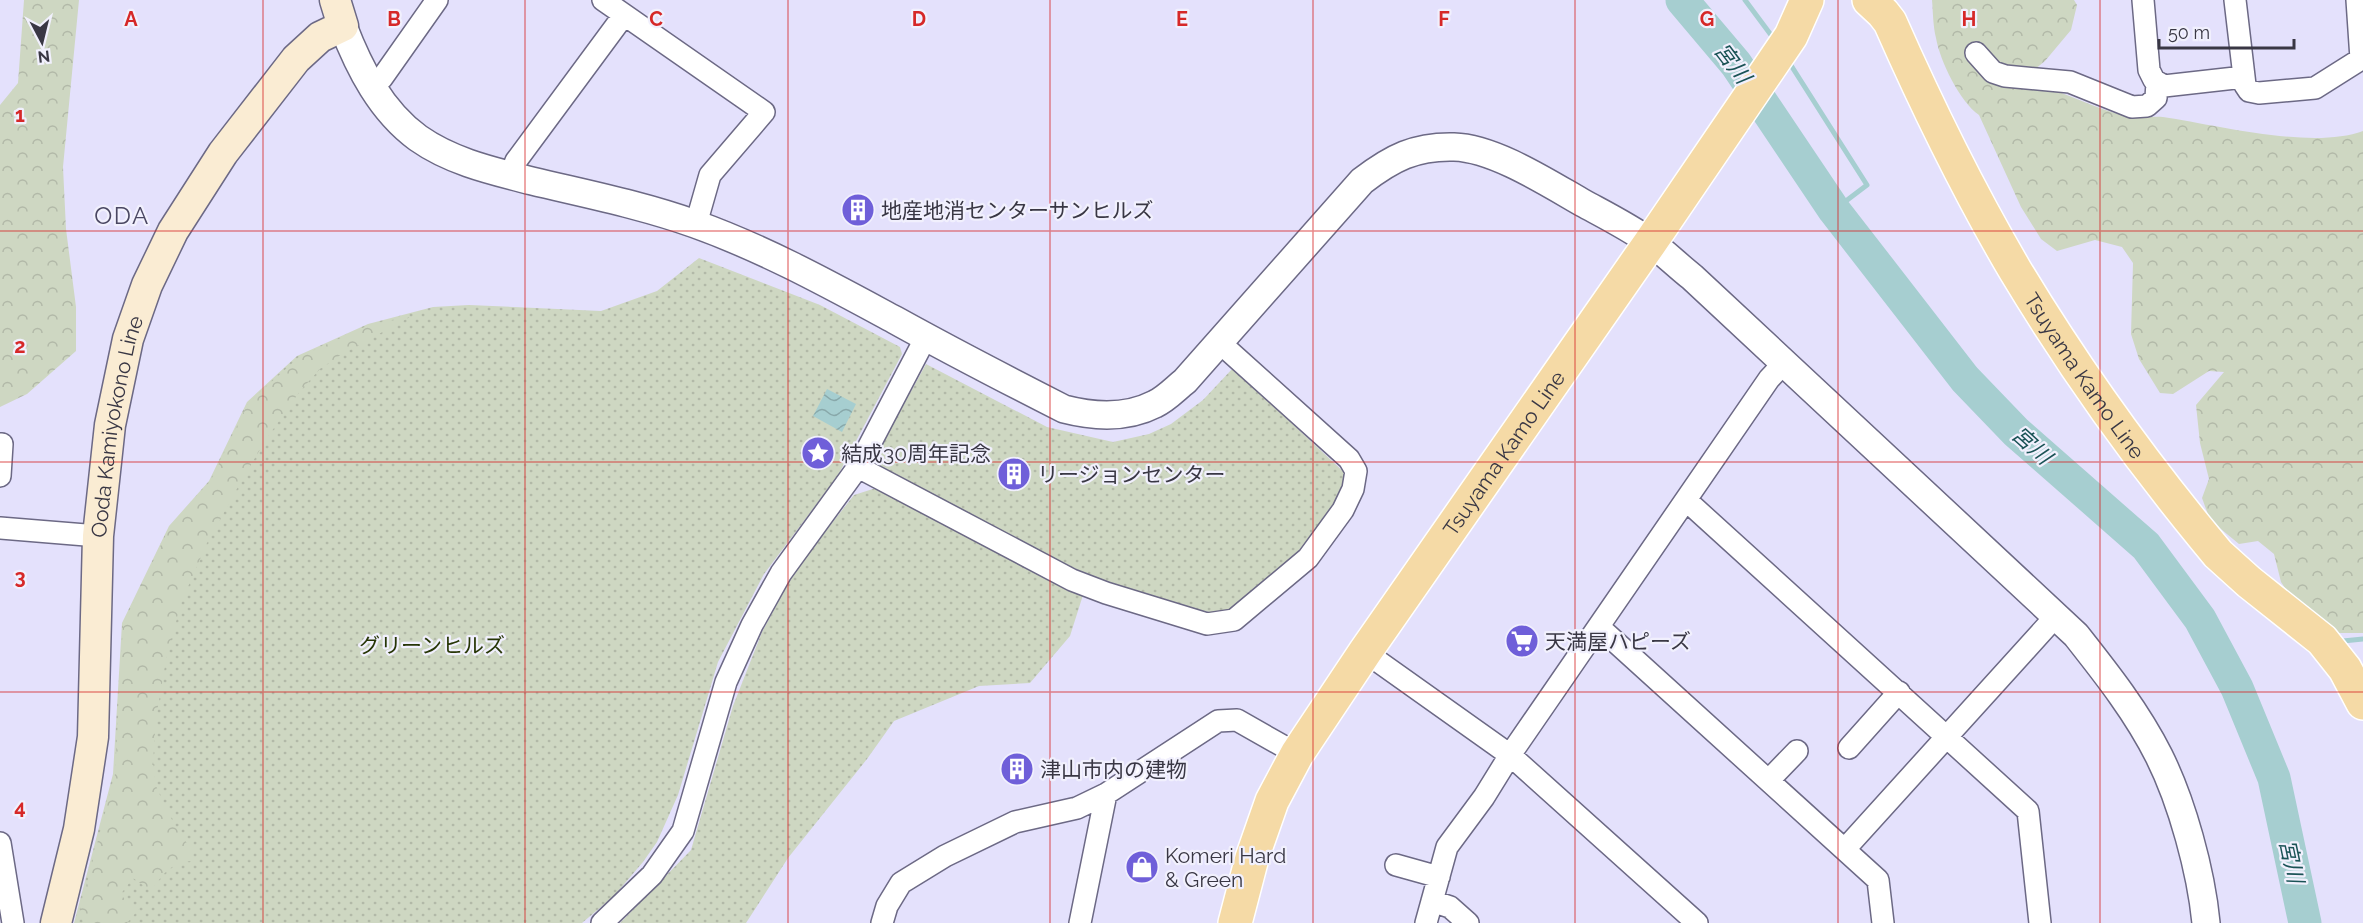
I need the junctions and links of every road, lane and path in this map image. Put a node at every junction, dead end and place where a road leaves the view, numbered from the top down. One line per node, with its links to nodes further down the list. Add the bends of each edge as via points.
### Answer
1 (437, 0): 13 (street, via 382,78)
2 (603, 0): 9 (street)
3 (1807, 0): 16 (main road, Tsuyama Kamo Line, via 1791,36)
4 (1869, 0): 30 (main road, Tsuyama Kamo Line, via 1890,22 1958,166 2016,271 2108,411 2218,554 2322,640 2345,669)
5 (2143, 0): 12 (street, via 2149,70)
6 (2235, 0): 11 (street)
7 (2357, 0): 11 (street, via 2361,59 2315,88 2259,93 2249,91)
8 (339, 13): 13 (street); 25 (main road, Ooda Kamiyokono Line, via 296,59 223,153 173,231 147,285 128,339 110,425)
9 (624, 15): 14 (street, via 516,161); 15 (street, via 764,112 710,176)
10 (1976, 53): 12 (street, via 1993,72 2070,82 2132,107 2147,106 2157,98)
11 (2244, 77): 12 (street, via 2164,86)
12 (2157, 82)
13 (372, 86): 14 (street, via 390,113 417,137 442,152)
14 (510, 176): 15 (street)
15 (696, 224): 17 (street, via 813,276)
16 (1650, 243): 18 (street, via 1531,174 1485,153 1456,147 1429,148 1404,154 1362,181); 19 (street, via 1692,277); 28 (main road, Tsuyama Kamo Line)
17 (926, 337): 18 (street, via 1064,409 1112,416 1157,404 1185,381); 21 (street)
18 (1219, 342): 21 (street, via 1350,459 1356,471 1343,510 1308,558 1234,620 1207,624 1081,583)
19 (1783, 364): 23 (street, via 1768,379); 26 (street)
20 (0, 444): 22 (street)
21 (858, 466): 45 (street, via 781,573 752,625 726,682 683,831 652,875)
22 (0, 476)
23 (1687, 501): 27 (street); 29 (street)
24 (0, 528): 25 (street)
25 (98, 536): 44 (main road, Ooda Kamiyokono Line, via 93,737 79,829)
26 (2056, 616): 31 (street); 54 (street, via 2117,687 2159,756 2184,818)
27 (1599, 627): 35 (street); 36 (street)
28 (1365, 652): 34 (main road, Tsuyama Kamo Line); 35 (street)
29 (1899, 692): 31 (street); 32 (street)
30 (2363, 703)
31 (1947, 736): 39 (street); 53 (street, via 2028,810)
32 (1849, 748)
33 (1797, 751): 36 (street)
34 (1297, 754): 37 (street, via 1238,720 1218,721); 48 (main road, Tsuyama Kamo Line, via 1268,813)
35 (1510, 755): 41 (street, via 1447,847); 51 (street)
36 (1769, 780): 39 (street)
37 (1106, 794): 46 (street, via 1077,808 1015,822 945,856 902,883 887,906); 47 (street)
38 (0, 843): 43 (street)
39 (1845, 849): 52 (street, via 1878,880)
40 (1396, 865): 41 (street)
41 (1439, 877): 42 (street)
42 (1432, 901): 49 (street); 50 (street, via 1450,907)
43 (13, 923)
44 (56, 923)
45 (602, 923)
46 (882, 923)
47 (1080, 923)
48 (1235, 923)
49 (1426, 923)
50 (1468, 923)
51 (1697, 923)
52 (1883, 923)
53 (2040, 923)
54 (2206, 923)

